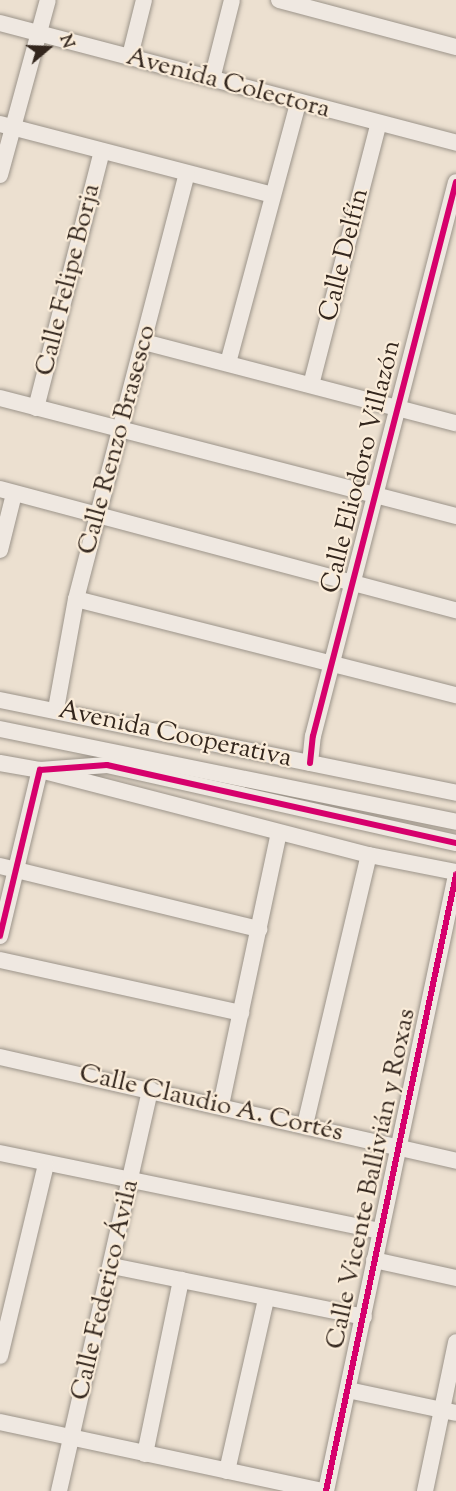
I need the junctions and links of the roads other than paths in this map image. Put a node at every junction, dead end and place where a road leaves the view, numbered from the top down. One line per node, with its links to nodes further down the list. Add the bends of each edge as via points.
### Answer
1 (48, 0): 6 (street)
2 (144, 0): 8 (street)
3 (232, 0): 9 (street)
4 (279, 0): 7 (street)
5 (0, 23): 6 (street, Avenida Colectora)
6 (39, 34): 8 (street, Avenida Colectora); 12 (street)
7 (456, 47)
8 (130, 56): 9 (street, Avenida Colectora)
9 (212, 80): 10 (street, Avenida Colectora)
10 (298, 103): 11 (street, Avenida Colectora); 18 (street)
11 (378, 125): 13 (street, Avenida Colectora); 21 (street, Calle Delfín)
12 (7, 126): 14 (street); 16 (street)
13 (456, 143)
14 (102, 152): 15 (street); 24 (street, Calle Felipe Borja)
15 (187, 174): 18 (street); 19 (street, Calle Renzo Brasesco)
16 (0, 175)
17 (456, 182): 23 (street, Calle Eliodoro Villazón)
18 (272, 195): 20 (street)
19 (144, 342): 20 (street); 26 (street, Calle Renzo Brasesco)
20 (228, 363): 21 (street)
21 (311, 385): 23 (street)
22 (0, 398): 24 (street)
23 (397, 407): 25 (street); 28 (street, Calle Eliodoro Villazón)
24 (36, 408): 26 (street)
25 (456, 423)
26 (120, 430): 28 (street); 29 (street, Calle Renzo Brasesco)
27 (7, 492): 29 (street); 31 (street)
28 (375, 495): 30 (street); 32 (street, Calle Eliodoro Villazón)
29 (98, 516): 32 (street); 33 (street, Calle Renzo Brasesco)
30 (456, 516)
31 (0, 550)
32 (353, 582): 34 (street); 35 (street, Calle Eliodoro Villazón)
33 (76, 599): 35 (street); 38 (street, Calle Renzo Brasesco)
34 (456, 610)
35 (331, 664): 36 (street); 40 (street, Calle Eliodoro Villazón)
36 (456, 695)
37 (0, 700): 38 (street, Avenida Cooperativa)
38 (56, 709): 40 (street, Avenida Cooperativa)
39 (0, 729): 44 (street, Avenida Cooperativa)
40 (310, 763): 43 (street, Avenida Cooperativa)
41 (0, 764): 42 (street)
42 (40, 770): 45 (street); 46 (street, via 106,765); 48 (street)
43 (456, 793)
44 (456, 822)
45 (279, 833): 47 (street); 50 (street)
46 (456, 843)
47 (369, 855): 49 (street); 57 (street)
48 (8, 867): 50 (street); 51 (street)
49 (456, 874): 58 (street, Calle Vicente Ballivián y Roxas)
50 (259, 928): 53 (street)
51 (0, 936)
52 (0, 960): 53 (street)
53 (241, 1013): 56 (street)
54 (0, 1057): 55 (street, Calle Claudio A. Cortés)
55 (150, 1089): 56 (street, Calle Claudio A. Cortés); 62 (street, Calle Federico Ávila)
56 (221, 1105): 57 (street, Calle Claudio A. Cortés)
57 (305, 1125): 58 (street, Calle Claudio A. Cortés)
58 (396, 1148): 60 (street, Calle Claudio A. Cortés); 63 (street, Calle Vicente Ballivián y Roxas)
59 (0, 1153): 61 (street)
60 (456, 1161)
61 (46, 1165): 62 (street); 71 (street)
62 (131, 1181): 63 (street); 65 (street, Calle Federico Ávila)
63 (381, 1231): 64 (street, Calle Vicente Ballivián y Roxas)
64 (374, 1260): 66 (street); 69 (street, Calle Vicente Ballivián y Roxas)
65 (112, 1266): 67 (street); 75 (street, Calle Federico Ávila)
66 (456, 1278)
67 (181, 1280): 68 (street); 76 (street)
68 (266, 1299): 69 (street); 77 (street)
69 (364, 1317): 72 (street, Calle Vicente Ballivián y Roxas)
70 (456, 1342): 73 (street)
71 (0, 1356)
72 (348, 1390): 73 (street); 80 (street, Calle Vicente Ballivián y Roxas)
73 (448, 1411): 81 (street)
74 (0, 1422): 75 (street)
75 (71, 1439): 76 (street); 78 (street, Calle Federico Ávila)
76 (145, 1454): 77 (street)
77 (227, 1471): 79 (street)
78 (59, 1491)
79 (321, 1491)
80 (326, 1491)
81 (424, 1491)

